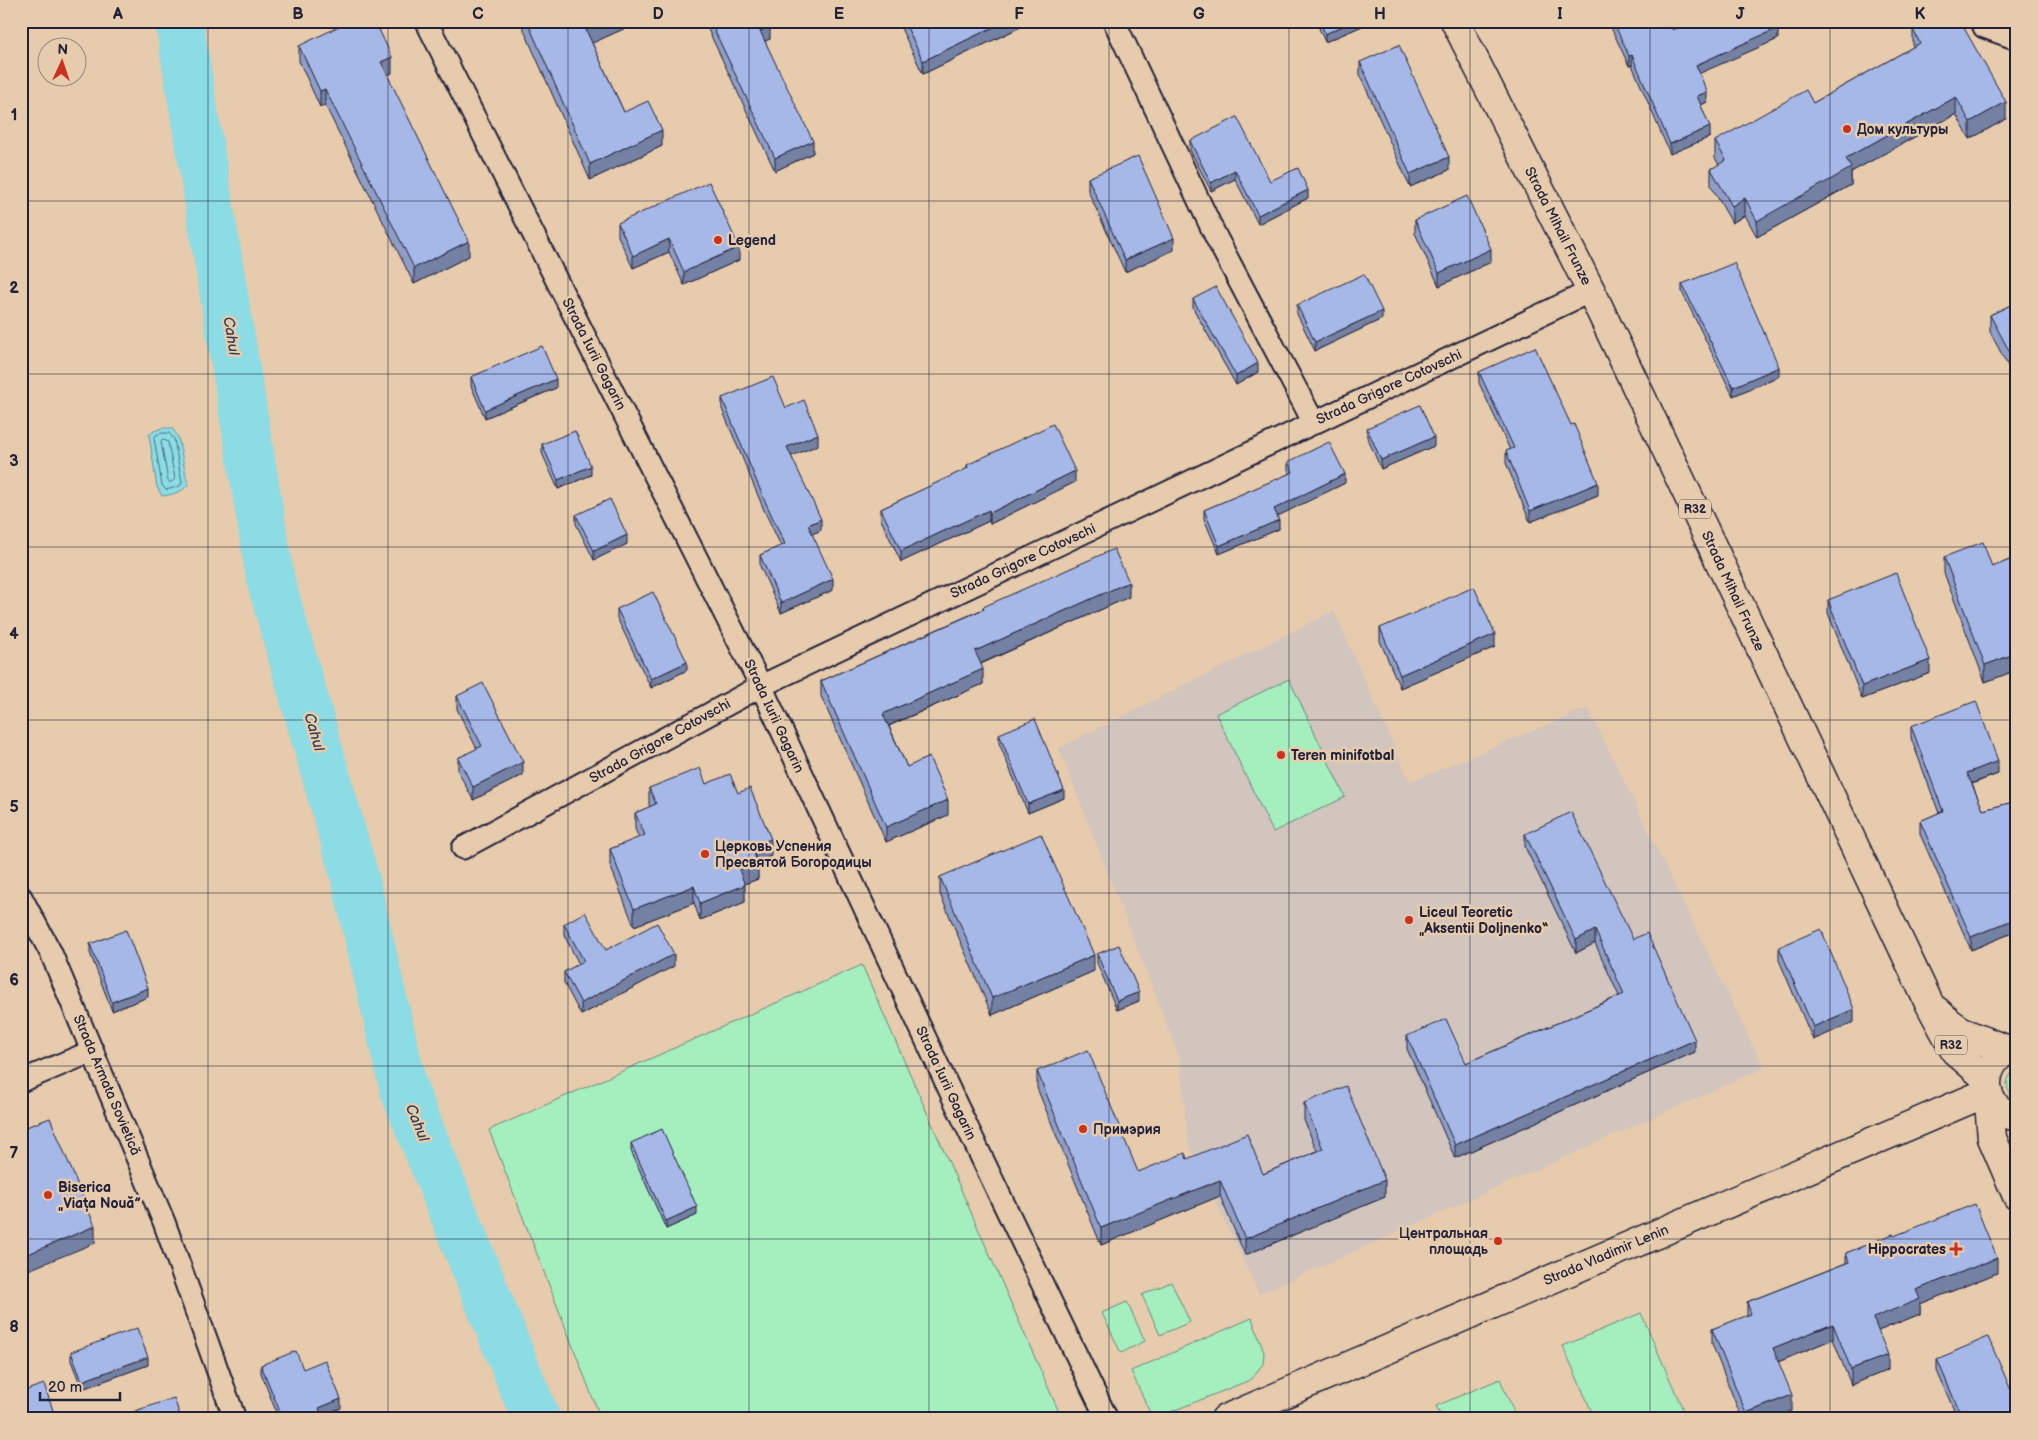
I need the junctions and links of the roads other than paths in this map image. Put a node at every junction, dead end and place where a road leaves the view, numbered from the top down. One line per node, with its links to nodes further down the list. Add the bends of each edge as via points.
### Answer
1 (426, 21): 8 (street, Strada Iurii Gagarin)
2 (1114, 21): 7 (street, via 1216,237)
3 (1455, 21): 6 (main road, Strada Mihail Frunze / R32)
4 (1984, 27): 5 (street)
5 (2017, 38)
6 (1591, 291): 7 (street, Strada Grigore Cotovschi); 11 (main road, Strada Mihail Frunze / R32)
7 (1314, 423): 8 (street, Strada Grigore Cotovschi)
8 (761, 686): 9 (street, Strada Grigore Cotovschi); 19 (street, Strada Iurii Gagarin, via 956,1106)
9 (463, 848)
10 (21, 897): 13 (street, Strada Armata Sovietică, via 51,953)
11 (1928, 1001): 12 (main road, Strada Mihail Frunze / R32, via 1950,1025 1972,1037); 15 (main road, Strada Mihail Frunze / R32, via 1954,1051)
12 (2012, 1047): 15 (main road, via 1996,1057 1990,1068)
13 (93, 1051): 14 (street); 18 (street, Strada Armata Sovietică, via 164,1222)
14 (21, 1080)
15 (1988, 1086): 16 (main road, via 1994,1103 2002,1111); 17 (main road, via 1992,1138); 20 (main road, Strada Vladimir Lenin)
16 (2017, 1117)
17 (2017, 1196)
18 (235, 1419)
19 (1107, 1419)
20 (1225, 1419)

